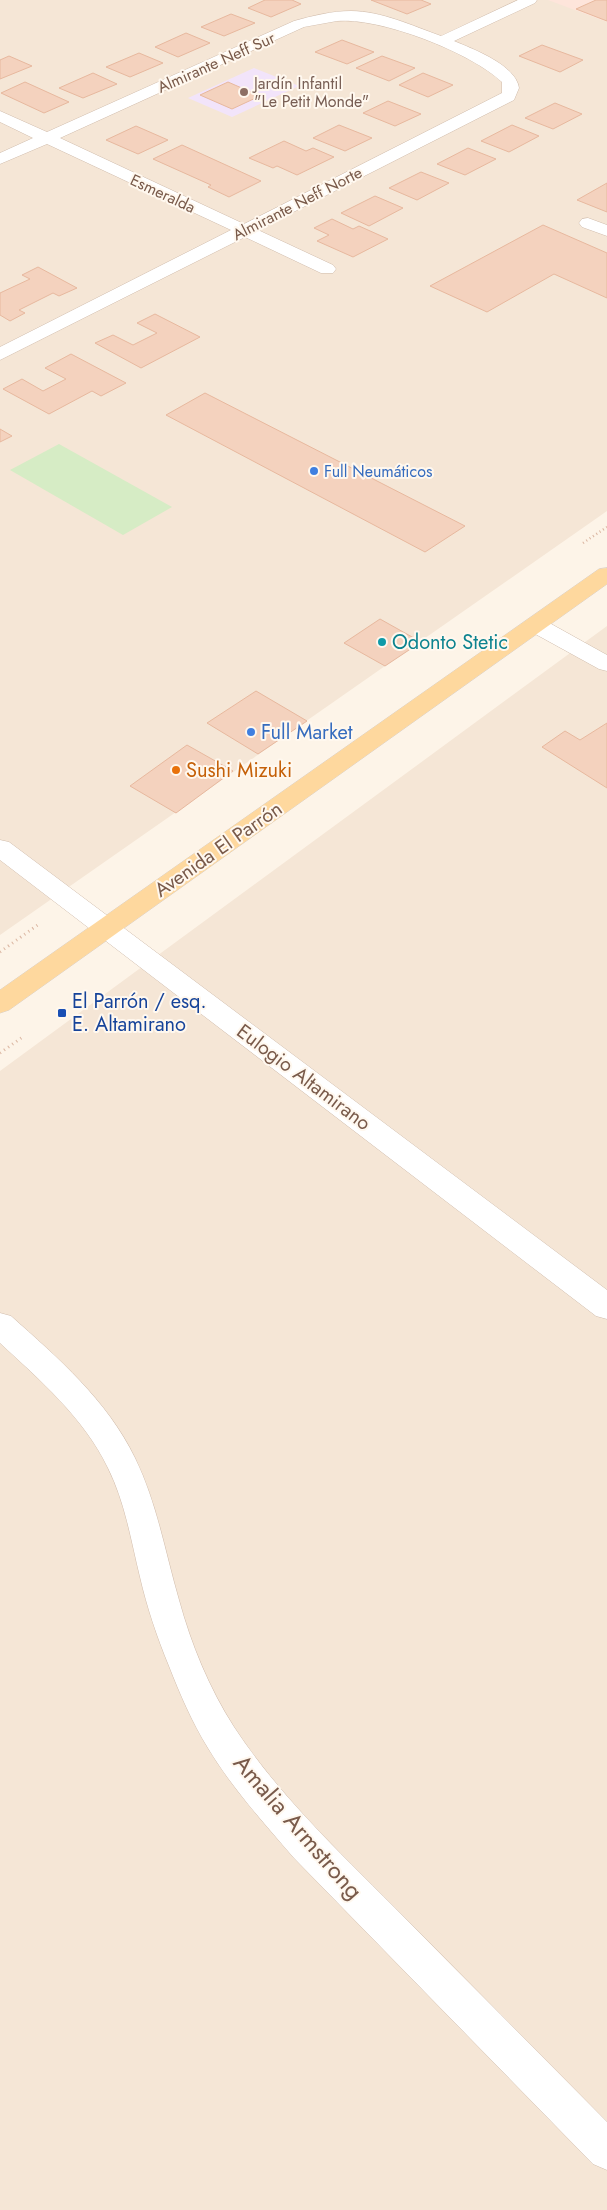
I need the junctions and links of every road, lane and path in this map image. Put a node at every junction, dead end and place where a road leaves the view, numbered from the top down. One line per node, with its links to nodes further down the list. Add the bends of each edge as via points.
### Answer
1 (530, 0): 2 (street)
2 (440, 42): 4 (street, Almirante Neff Sur, via 365,17 313,20); 7 (street, Almirante Neff Norte, via 501,72 511,84 512,91 508,97)
3 (0, 116): 4 (street, Esmeralda)
4 (47, 138): 5 (street, Almirante Neff Sur); 7 (street, Esmeralda)
5 (0, 159)
6 (588, 223): 8 (street)
7 (244, 230): 9 (street, Esmeralda); 10 (street, Almirante Neff Norte)
8 (607, 231)
9 (327, 269)
10 (0, 354)
11 (607, 574): 12 (main road, Avenida El Parrón)
12 (536, 625): 13 (street); 15 (main road, Avenida El Parrón)
13 (607, 664)
14 (0, 848): 15 (street, Eulogio Altamirano)
15 (107, 927): 16 (main road, Avenida El Parrón); 17 (street, Eulogio Altamirano)
16 (0, 1003)
17 (607, 1307)
18 (0, 1325): 19 (street, Amalia Armstrong, via 92,1414 112,1444 140,1508 169,1621 190,1679 220,1736 262,1794 307,1845)
19 (607, 2150)

